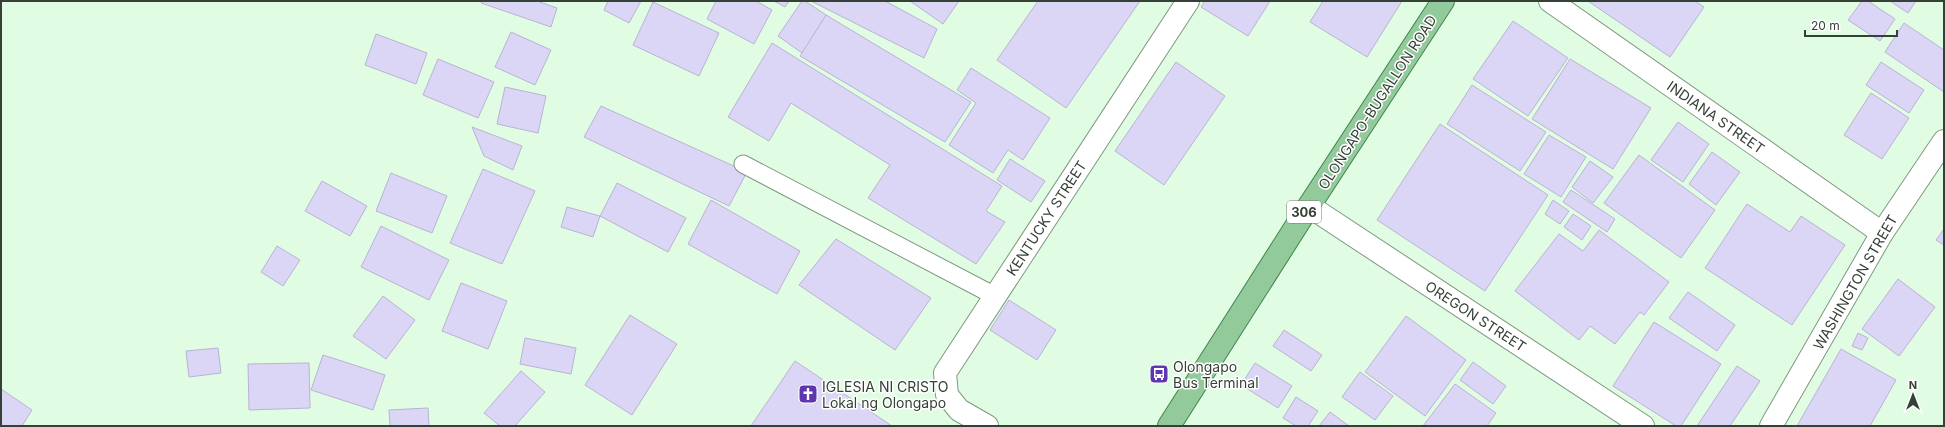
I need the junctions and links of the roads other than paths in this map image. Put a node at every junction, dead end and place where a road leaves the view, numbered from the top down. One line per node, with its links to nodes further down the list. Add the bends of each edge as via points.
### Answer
1 (1188, 1): 8 (street, KENTUCKY STREET)
2 (1443, 1): 6 (main road, OLONGAPO-BUGALLON ROAD / 306)
3 (1550, 1): 7 (street, INDIANA STREET)
4 (1944, 141): 7 (street, WASHINGTON STREET)
5 (743, 164): 8 (lane)
6 (1309, 206): 10 (main road, OLONGAPO-BUGALLON ROAD / 306); 11 (street, OREGON STREET)
7 (1882, 233): 12 (street, WASHINGTON STREET)
8 (995, 296): 9 (street, KENTUCKY STREET, via 945,373 947,395 959,410)
9 (986, 426)
10 (1169, 426)
11 (1643, 426)
12 (1771, 426)

